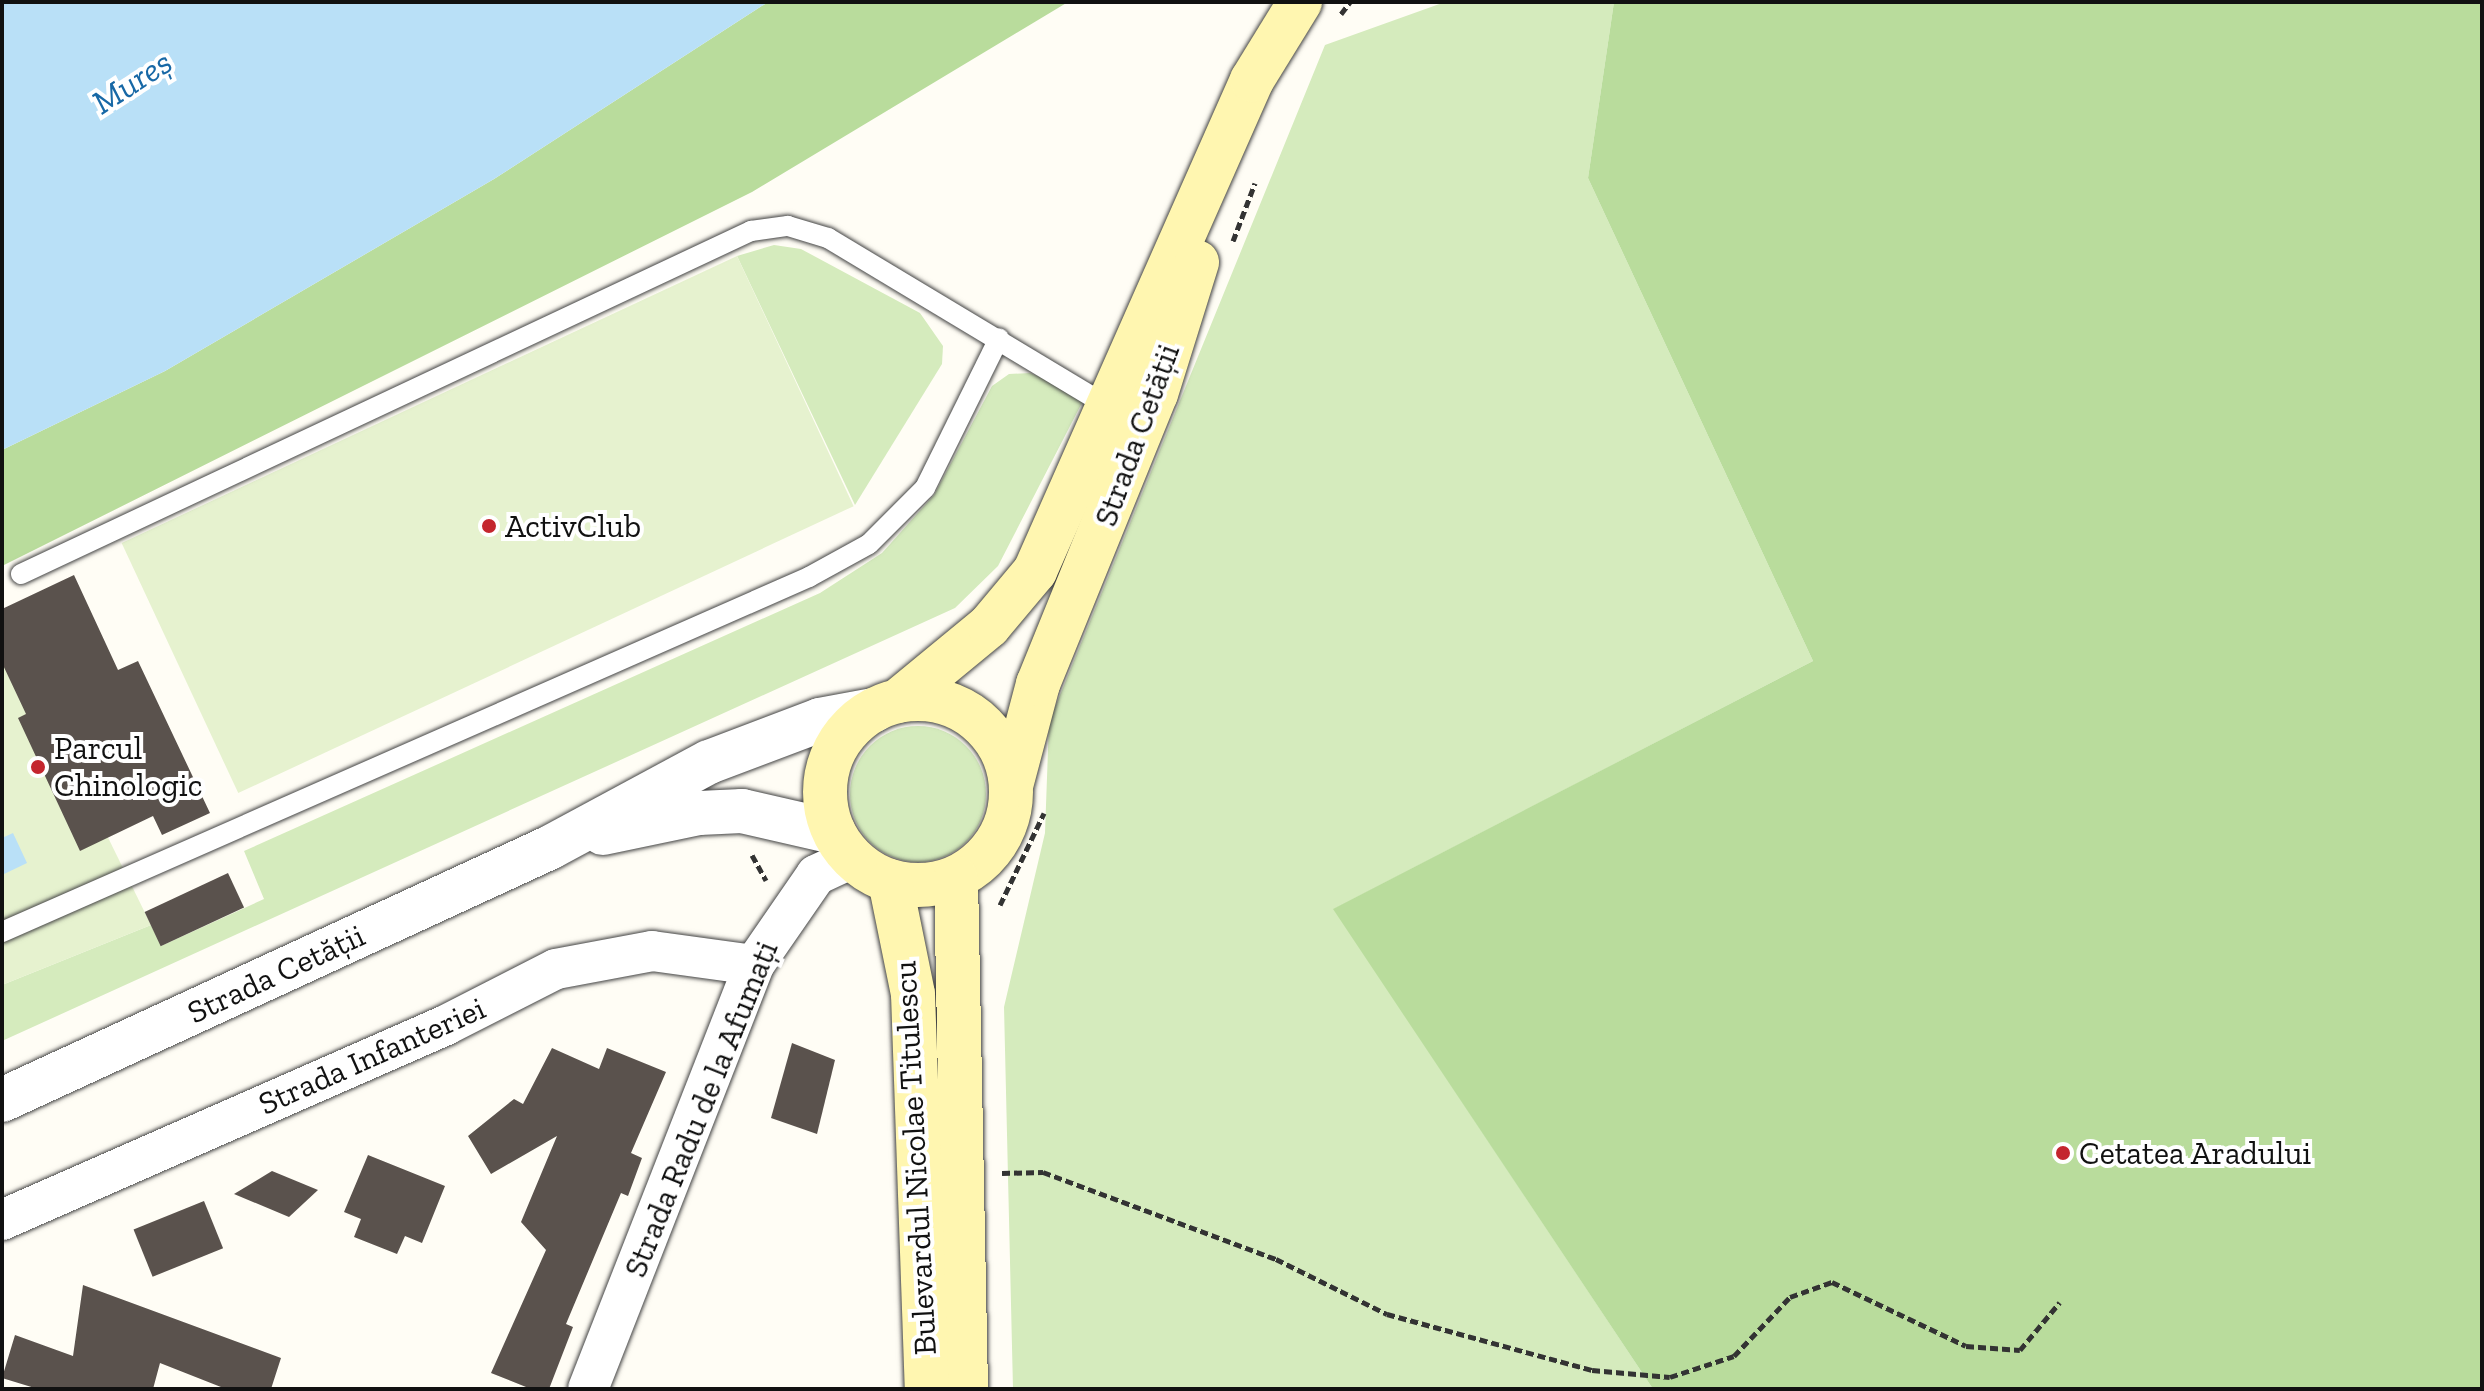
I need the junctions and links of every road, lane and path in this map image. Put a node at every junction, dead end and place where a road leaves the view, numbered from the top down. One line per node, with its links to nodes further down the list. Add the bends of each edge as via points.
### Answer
1 (1300, 2): 2 (main road, Strada Cetății)
2 (1252, 80): 4 (main road, Strada Cetății); 6 (main road, Strada Cetății, via 1156,394)
3 (999, 338): 4 (lane); 5 (lane, via 828,238 788,226 751,231); 15 (lane, via 925,488 869,544 809,577)
4 (1108, 403): 6 (lane, via 1119,420 1120,446 1065,579); 7 (main road, Strada Cetății, via 1035,571 989,626)
5 (21, 574)
6 (1060, 634): 8 (main road, Strada Cetății, via 1038,684)
7 (886, 706): 8 (main road, Strada Cetății, via 943,703 983,725 997,743); 10 (main road, Strada Cetății, via 855,724 829,763 825,786); 11 (street, Strada Cetății, via 820,720 709,762)
8 (1011, 786): 12 (main road, Strada Cetății, via 1002,833 983,859)
9 (755, 813): 10 (street, Strada Cetății); 11 (street, Strada Cetății, via 686,815); 14 (path, via 752,856 764,879)
10 (843, 845): 13 (main road, Strada Cetății); 14 (street, Strada Radu de la Afumați)
11 (551, 847): 17 (street, Strada Cetății)
12 (956, 878): 13 (main road, Strada Cetății, via 923,886); 23 (main road, Bulevardul Nicolae Titulescu)
13 (890, 881): 22 (main road, Bulevardul Nicolae Titulescu, via 913,994)
14 (792, 901): 16 (street, Strada Radu de la Afumați)
15 (2, 932)
16 (754, 965): 19 (street, Strada Infanteriei, via 652,951 556,969 446,1025); 21 (street, Strada Radu de la Afumați)
17 (2, 1100)
18 (985, 1173): 20 (path, via 1043,1172 1276,1259 1387,1314 1592,1370 1670,1377 1734,1356 1790,1297 1832,1282 1966,1346 2020,1350)
19 (2, 1220)
20 (2060, 1302)
21 (588, 1389)
22 (927, 1389)
23 (966, 1389)

